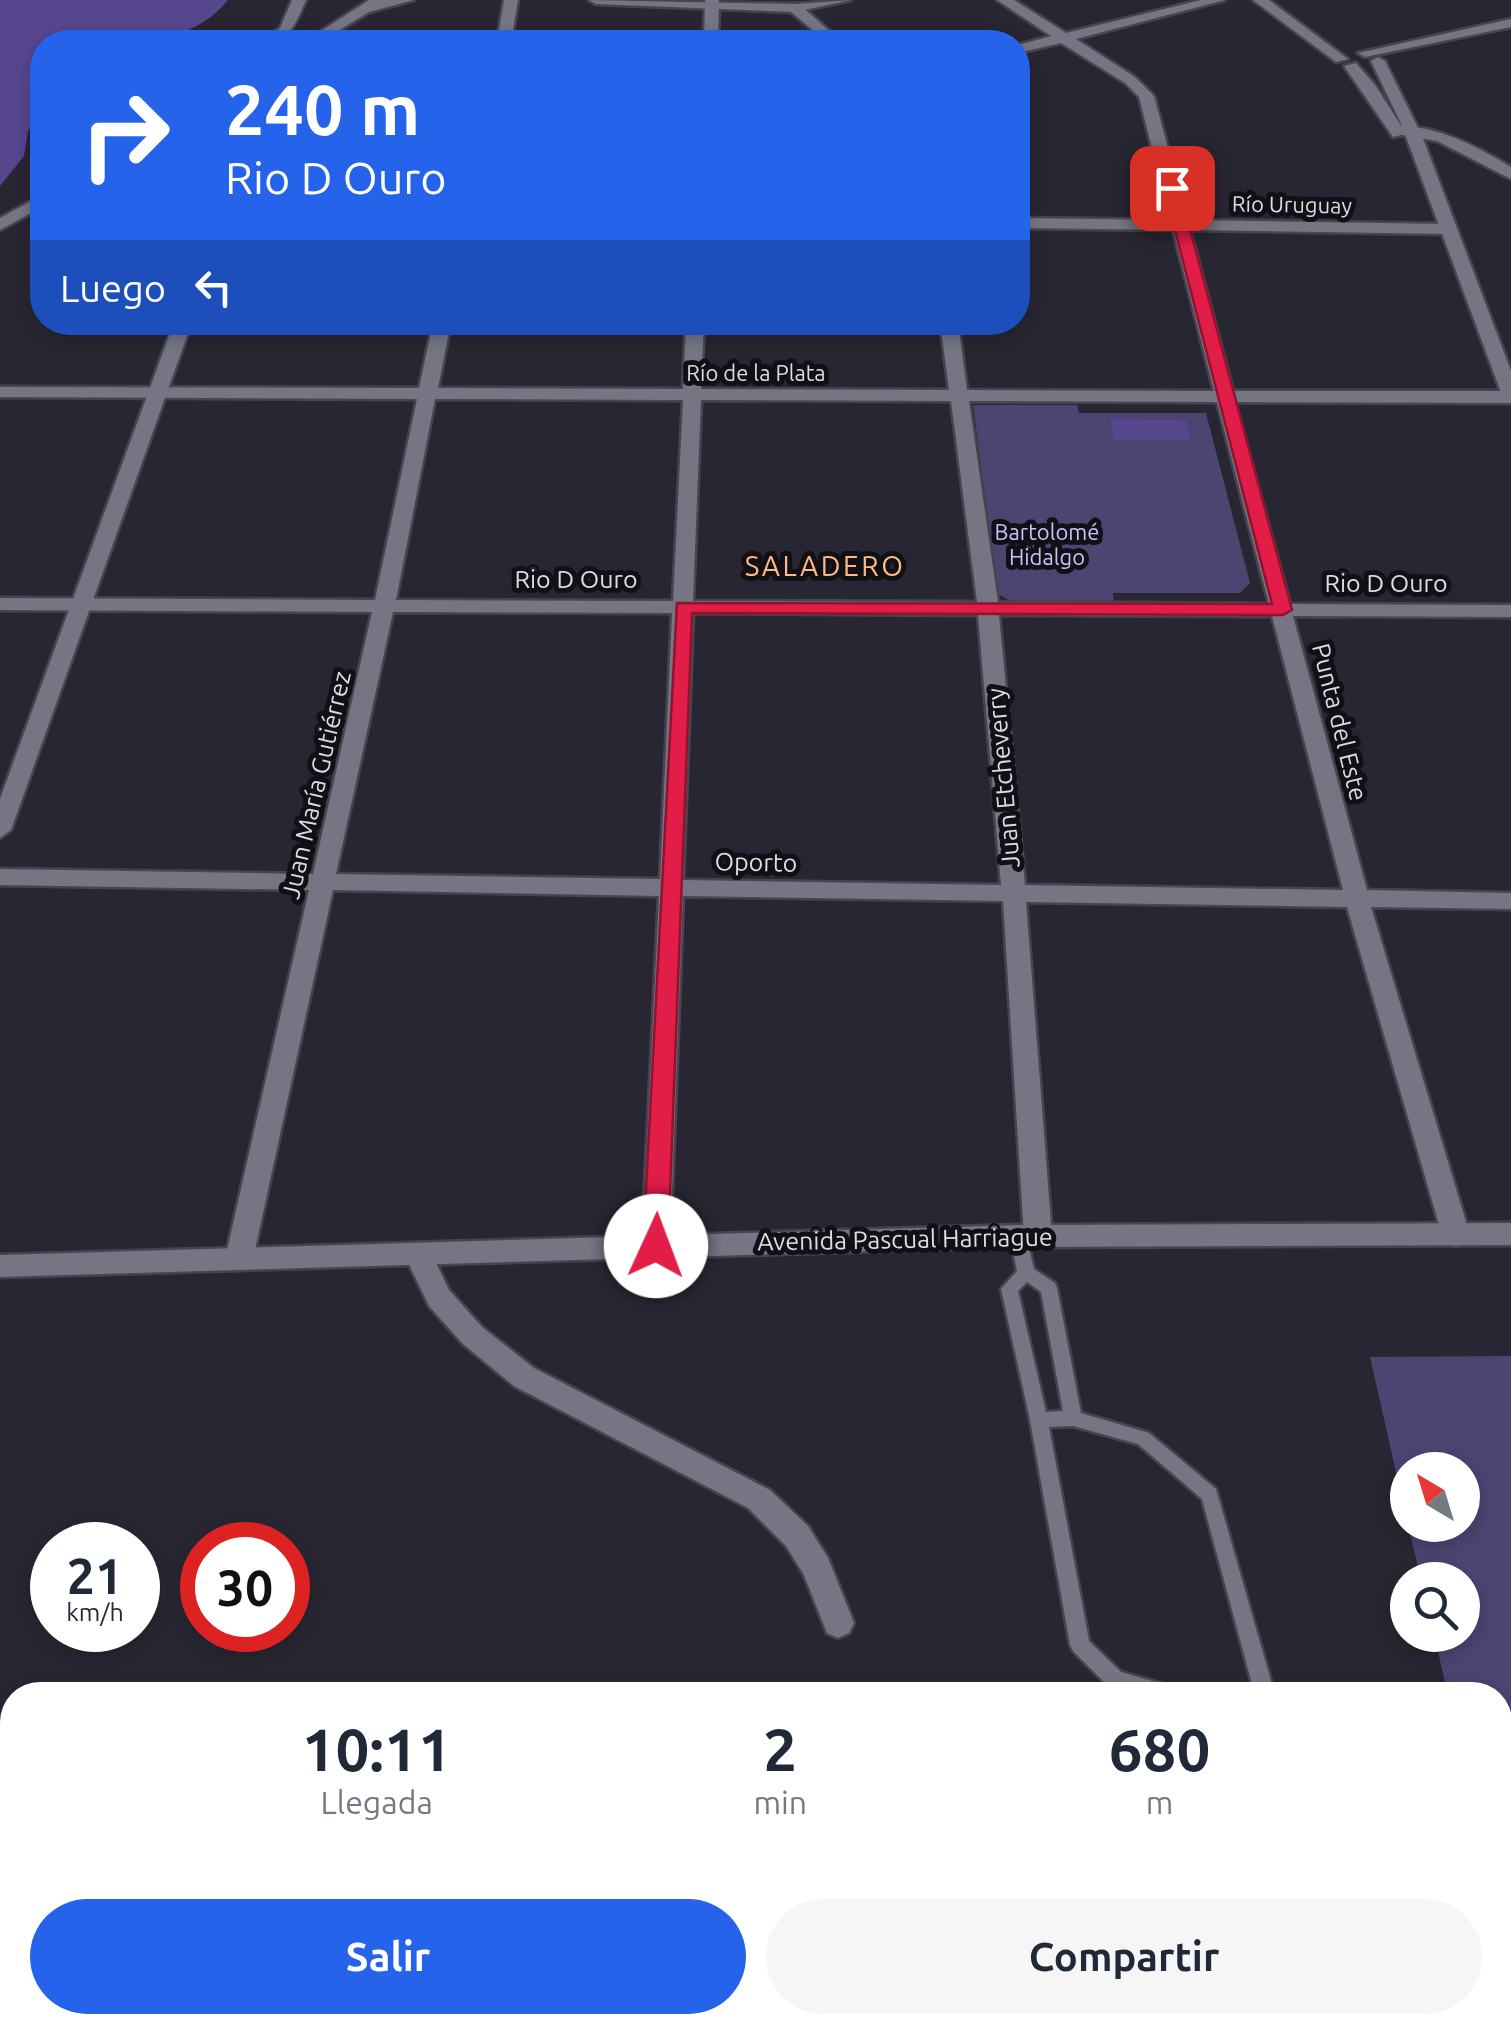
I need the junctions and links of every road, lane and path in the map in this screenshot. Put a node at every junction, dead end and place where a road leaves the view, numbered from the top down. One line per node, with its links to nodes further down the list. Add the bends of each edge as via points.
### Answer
1 (299, 0): 14 (street)
2 (379, 0): 12 (street)
3 (407, 0): 12 (street)
4 (511, 0): 16 (street)
5 (596, 0): 10 (street)
6 (844, 0): 11 (street)
7 (1004, 0): 19 (street, Punta del Este)
8 (1218, 0): 19 (street)
9 (1260, 0): 21 (street, via 1321,42)
10 (711, 4): 11 (street); 17 (street)
11 (795, 8): 18 (street)
12 (364, 9): 15 (street)
13 (1511, 24): 21 (street)
14 (286, 30)
15 (330, 30)
16 (506, 30)
17 (710, 30)
18 (821, 30)
19 (1064, 38): 20 (street); 29 (street, Punta del Este, via 1146,96)
20 (1030, 46)
21 (1361, 58): 22 (street); 22 (street, via 1370,88)
22 (1404, 130): 23 (street, via 1464,144); 28 (street)
23 (1511, 174)
24 (30, 207): 26 (street)
25 (30, 222): 26 (street)
26 (4, 223)
27 (1030, 223): 29 (street, Río Uruguay)
28 (1444, 224): 29 (street, Río Uruguay); 40 (street)
29 (1181, 225): 39 (street, Punta del Este)
30 (178, 335): 35 (street)
31 (439, 335): 36 (street, Juan María Gutiérrez)
32 (694, 335): 37 (street)
33 (951, 335): 38 (street, Juan Etcheverry)
34 (0, 392): 35 (street, Río de la Plata)
35 (158, 393): 36 (street, Río de la Plata); 42 (street)
36 (428, 394): 37 (street, Río de la Plata); 43 (street, Juan María Gutiérrez)
37 (691, 394): 38 (street, Río de la Plata); 44 (street)
38 (958, 395): 39 (street, Río de la Plata); 45 (street, Juan Etcheverry)
39 (1226, 396): 40 (street, Río de la Plata); 46 (street, Punta del Este)
40 (1511, 396)
41 (0, 604): 42 (street, Rio D Ouro)
42 (82, 604): 43 (street, Rio D Ouro); 48 (street)
43 (384, 606): 44 (street, Rio D Ouro); 50 (street, Juan María Gutiérrez)
44 (683, 607): 45 (street, Rio D Ouro); 51 (street)
45 (988, 608): 46 (street, Rio D Ouro); 52 (street, Juan Etcheverry)
46 (1283, 610): 47 (street, Rio D Ouro); 53 (street, Punta del Este)
47 (1511, 611)
48 (0, 830)
49 (0, 877): 50 (street, Oporto)
50 (322, 882): 51 (street, Oporto); 60 (street, Juan María Gutiérrez)
51 (669, 888): 52 (street, Oporto); 58 (street)
52 (1014, 894): 53 (street, Oporto); 57 (street, Juan Etcheverry)
53 (1356, 899): 54 (street, Oporto); 56 (street, Punta del Este)
54 (1511, 901)
55 (1511, 1234): 56 (street, Avenida Pascual Harriague)
56 (1456, 1235): 57 (street, Avenida Pascual Harriague)
57 (1028, 1236): 58 (street, Avenida Pascual Harriague); 62 (lane)
58 (656, 1246): 59 (street, Avenida Pascual Harriague)
59 (418, 1254): 60 (street, Avenida Pascual Harriague); 65 (street, via 439,1298 524,1377 758,1499 797,1536)
60 (239, 1259): 61 (street, Avenida Pascual Harriague)
61 (0, 1266)
62 (1026, 1272): 63 (lane, via 1049,1288); 64 (lane, via 1010,1289)
63 (1073, 1418): 64 (lane); 67 (lane, via 1143,1438 1210,1496)
64 (1039, 1420): 66 (lane, via 1080,1645)
65 (838, 1623)
66 (1122, 1682)
67 (1262, 1682)

